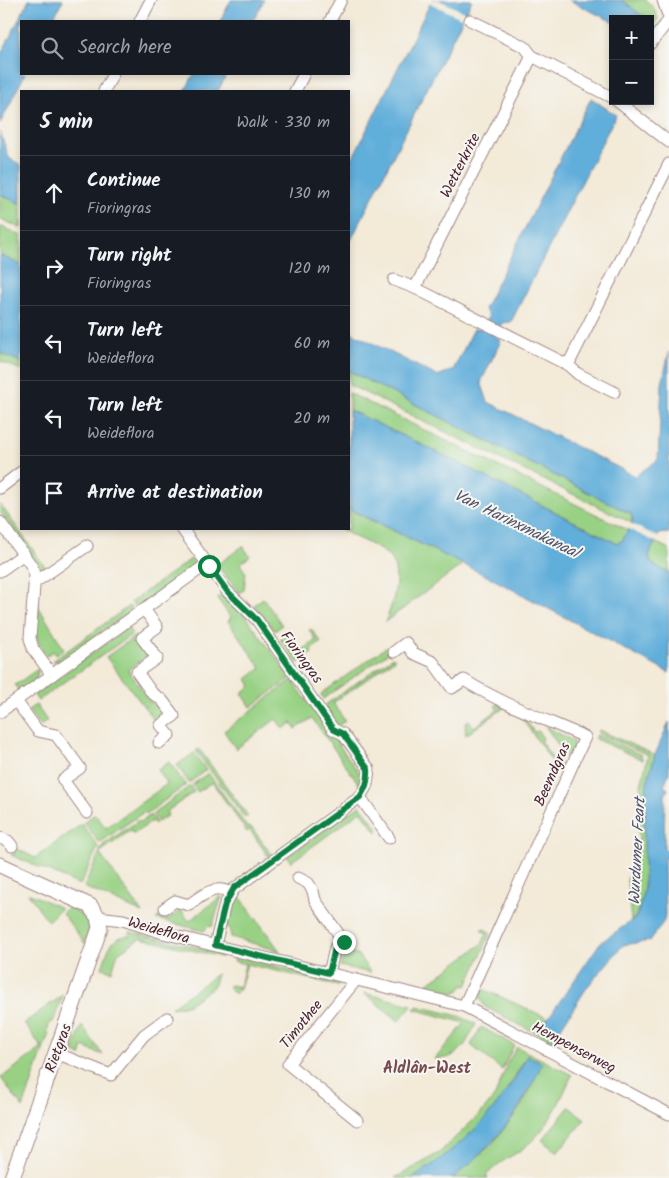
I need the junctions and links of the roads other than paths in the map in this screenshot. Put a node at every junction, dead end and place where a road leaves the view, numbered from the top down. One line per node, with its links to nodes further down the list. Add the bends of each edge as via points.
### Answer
1 (151, 0): 5 (street)
2 (341, 0): 6 (street)
3 (665, 0): 4 (street)
4 (669, 12)
5 (141, 20)
6 (331, 20)
7 (470, 20): 10 (street, via 525,47)
8 (669, 20): 9 (street)
9 (654, 39)
10 (532, 56): 15 (street); 20 (street, Wetterkrite)
11 (112, 75): 13 (street)
12 (303, 75): 14 (street)
13 (105, 90)
14 (296, 90)
15 (609, 95)
16 (623, 105): 17 (street)
17 (669, 142)
18 (669, 164): 21 (street)
19 (394, 280): 20 (street)
20 (415, 288): 21 (street)
21 (568, 365): 22 (street, via 578,374)
22 (614, 392)
23 (20, 473): 24 (street)
24 (0, 488)
25 (0, 522): 28 (street)
26 (183, 530): 29 (street, Fioringras)
27 (87, 546): 31 (street)
28 (24, 554): 30 (street); 31 (street, via 31,565)
29 (207, 564): 32 (street); 38 (street, Fioringras, via 227,591 257,620 333,729 343,734 368,769)
30 (0, 571)
31 (34, 583): 34 (street, via 30,638)
32 (144, 609): 34 (street); 37 (street, via 157,627 142,638 157,658 137,672 174,716 161,725 169,735)
33 (394, 652): 51 (street, Beemdgras, via 406,643 413,653 433,662 452,688 464,680 492,698 585,737)
34 (52, 675): 35 (street)
35 (16, 701): 36 (street); 39 (street, via 38,731 56,735 80,768 63,780)
36 (0, 712)
37 (158, 743)
38 (360, 797): 41 (street); 45 (street)
39 (87, 813)
40 (0, 838): 42 (street)
41 (389, 838)
42 (12, 846)
43 (0, 865): 47 (street, via 90,906)
44 (298, 878): 49 (street, via 308,883 315,900 344,942 335,948)
45 (230, 893): 46 (street, via 225,890 208,891 189,905 175,901); 48 (street)
46 (165, 908)
47 (98, 917): 48 (street, Weideflora, via 123,920); 53 (street, Rietgras, via 98,938)
48 (215, 945): 49 (street, Weideflora)
49 (329, 973): 50 (street, Weideflora)
50 (356, 980): 51 (street, Weideflora); 55 (street, Timothee, via 288,1064)
51 (464, 1006): 54 (street, Hempenserweg)
52 (167, 1018): 53 (street, via 144,1035 111,1075)
53 (56, 1053): 56 (street, Rietgras)
54 (669, 1114)
55 (357, 1120)
56 (12, 1178)

